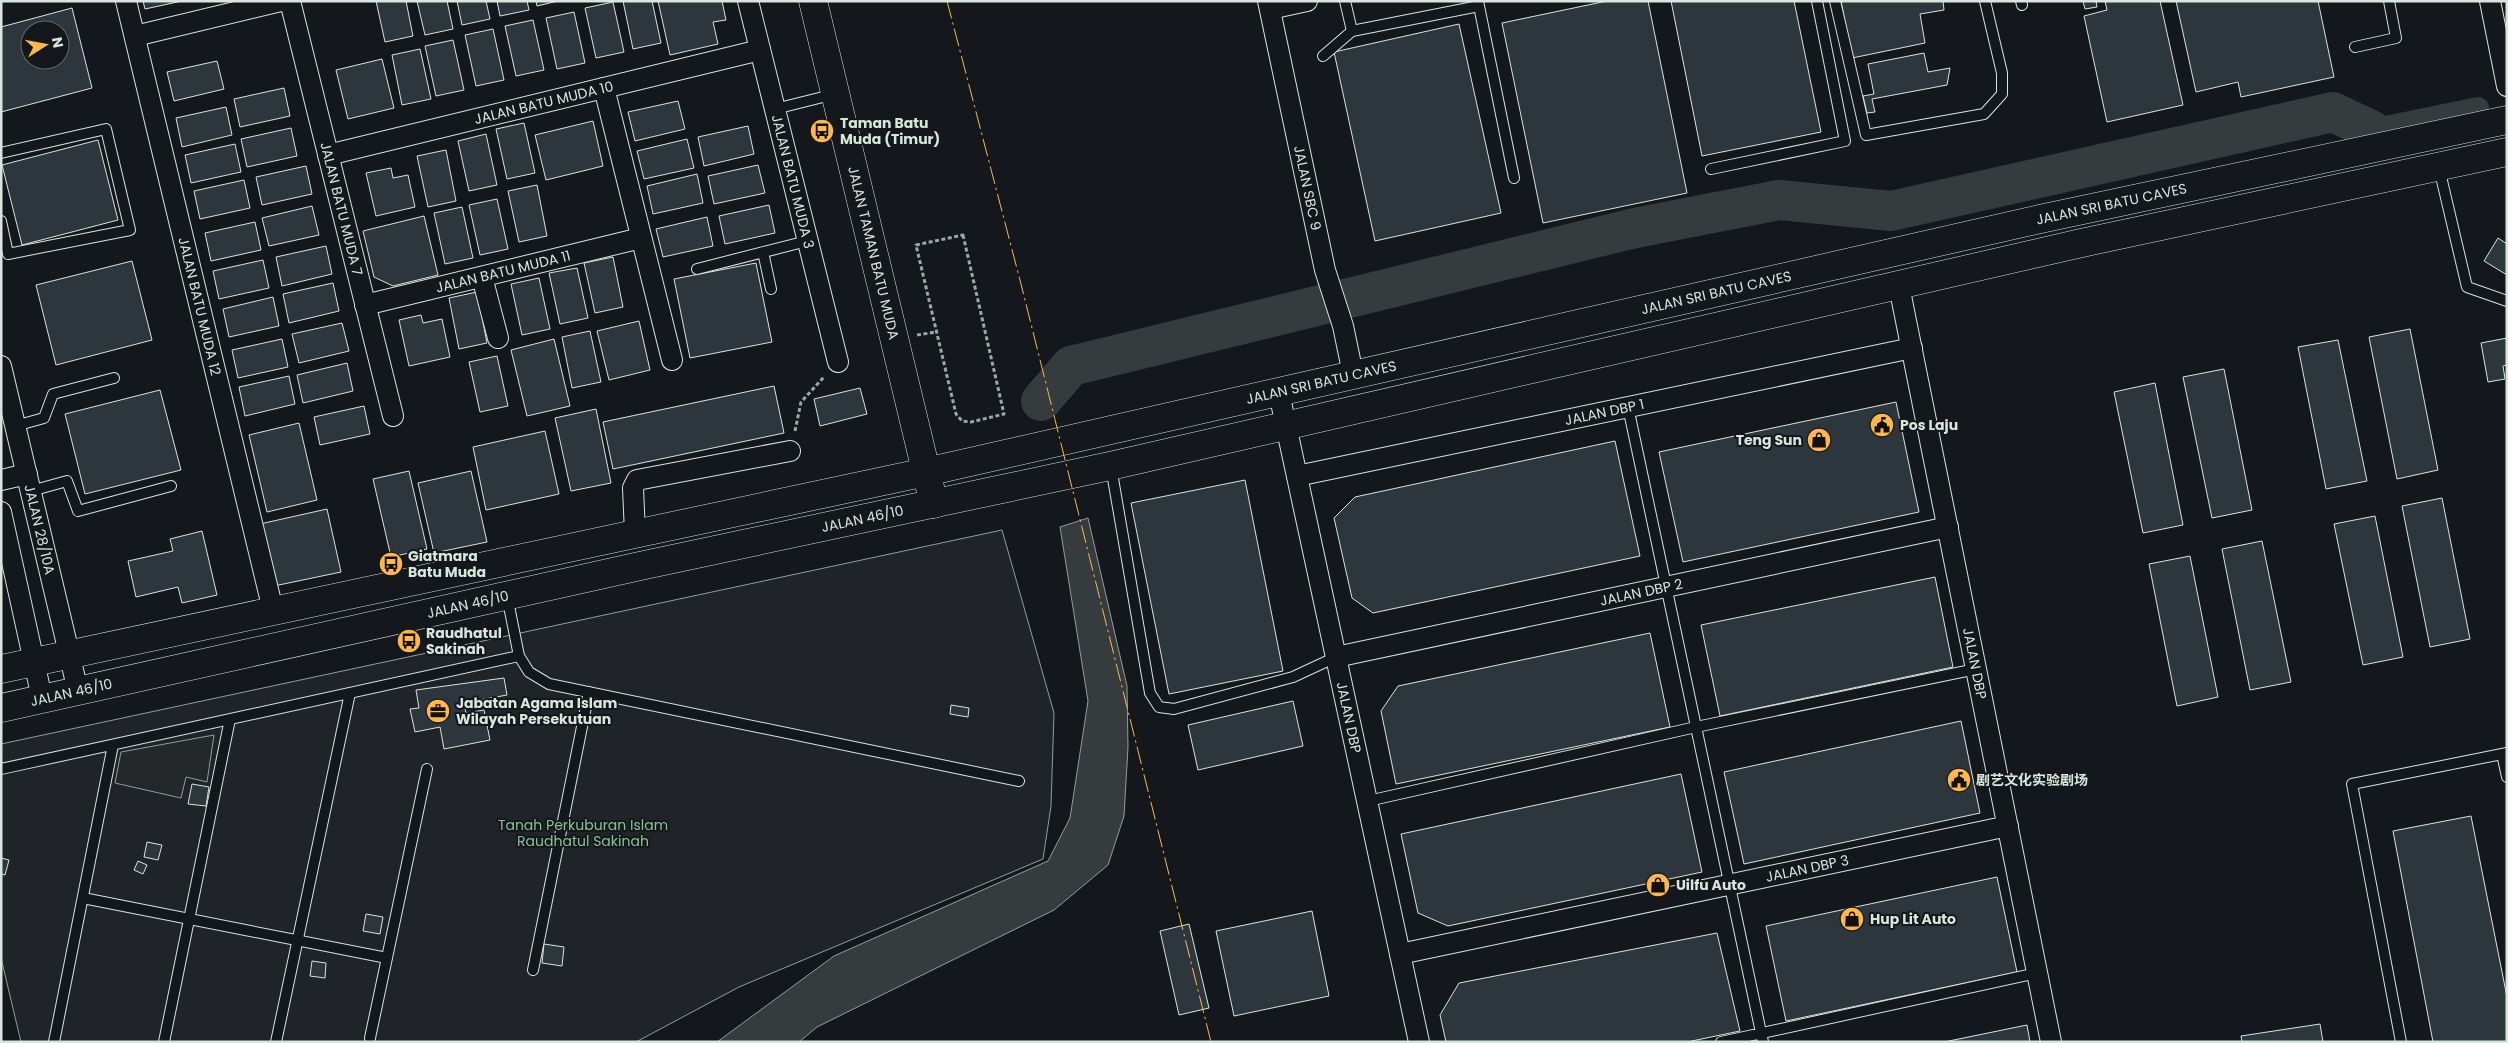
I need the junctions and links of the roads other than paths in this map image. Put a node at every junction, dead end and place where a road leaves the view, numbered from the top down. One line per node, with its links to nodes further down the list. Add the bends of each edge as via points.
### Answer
1 (126, 1): 16 (street, JALAN BATU MUDA 12)
2 (281, 1): 16 (street)
3 (290, 1): 27 (street, JALAN BATU MUDA 7)
4 (748, 1): 18 (street, JALAN BATU MUDA 3)
5 (813, 1): 22 (main road, JALAN TAMAN BATU MUDA)
6 (1307, 1): 14 (street)
7 (1345, 1): 15 (lane)
8 (1817, 1): 29 (lane, via 1845,141)
9 (1835, 1): 10 (lane, via 1866,135 1984,114 2002,94 2002,73)
10 (1985, 1)
11 (2389, 1): 17 (lane, via 2396,38)
12 (2490, 1): 20 (street)
13 (1479, 3): 15 (lane); 30 (lane)
14 (1269, 5): 47 (street, JALAN SBC 9, via 1325,270)
15 (1352, 31): 19 (lane)
16 (135, 36): 67 (street, JALAN BATU MUDA 12)
17 (2355, 47)
18 (760, 50): 21 (street, JALAN BATU MUDA 10); 23 (street, JALAN BATU MUDA 3)
19 (1323, 56)
20 (2506, 82)
21 (604, 88): 27 (street, JALAN BATU MUDA 10); 33 (street)
22 (836, 93): 23 (lane); 56 (main road, JALAN TAMAN BATU MUDA)
23 (775, 109): 34 (street, JALAN BATU MUDA 3)
24 (2507, 120): 47 (main road, JALAN SRI BATU CAVES, via 2031,221)
25 (2507, 152): 28 (main road)
26 (1, 153): 32 (lane, via 106,129 130,230 8,254)
27 (328, 155): 41 (street, JALAN BATU MUDA 7)
28 (2439, 166): 38 (main road); 40 (lane, via 2468,287)
29 (1711, 169)
30 (1514, 178)
31 (1, 221): 32 (lane)
32 (3, 234)
33 (642, 238): 37 (street, JALAN BATU MUDA 11); 44 (street)
34 (807, 241): 35 (lane); 45 (street, JALAN BATU MUDA 3)
35 (763, 252): 36 (lane); 39 (lane)
36 (697, 269)
37 (482, 276): 41 (street, JALAN BATU MUDA 11); 42 (street)
38 (1899, 286): 43 (street, JALAN DBP); 53 (main road)
39 (771, 289)
40 (2507, 301)
41 (365, 305): 51 (street, JALAN BATU MUDA 7)
42 (498, 338)
43 (1912, 348): 50 (street, JALAN DBP 1); 63 (street, JALAN DBP)
44 (672, 360)
45 (838, 362)
46 (1, 366): 52 (street, JALAN 28/10A)
47 (1354, 374): 49 (main road, JALAN SRI BATU CAVES)
48 (114, 378): 52 (lane, via 53,394 44,418)
49 (1279, 393): 53 (street, JALAN DBP); 56 (main road, JALAN SRI BATU CAVES)
50 (1628, 407): 57 (street, JALAN DBP 1); 65 (lane)
51 (393, 416)
52 (15, 426): 60 (street, JALAN 28/10A)
53 (1286, 426): 55 (main road); 57 (street, JALAN DBP)
54 (790, 451): 64 (street, via 637,480 633,488)
55 (1110, 466): 61 (main road); 70 (lane, via 1150,693 1159,707 1174,709 1293,677)
56 (926, 472): 61 (main road, JALAN TAMAN BATU MUDA); 64 (main road)
57 (1297, 476): 70 (street, JALAN DBP)
58 (1, 480): 60 (street)
59 (171, 486): 60 (lane, via 78,511 67,481)
60 (30, 490): 62 (street); 68 (street, JALAN 28/10A)
61 (934, 504): 66 (main road, JALAN 46/10)
62 (1, 513): 71 (street)
63 (1948, 527): 65 (street, JALAN DBP 2); 73 (street, JALAN DBP)
64 (636, 533): 67 (main road)
65 (1666, 587): 70 (street, JALAN DBP 2); 80 (lane)
66 (507, 596): 69 (lane); 74 (main road, JALAN 46/10)
67 (273, 610): 68 (main road)
68 (69, 654): 71 (main road); 74 (street, JALAN 28/10A)
69 (519, 656): 75 (lane, via 529,672 549,684); 76 (lane)
70 (1336, 657): 87 (street, JALAN DBP)
71 (34, 662): 72 (main road); 77 (street)
72 (1, 669)
73 (1976, 669): 80 (lane); 88 (street, JALAN DBP)
74 (78, 691): 77 (main road, JALAN 46/10)
75 (590, 692): 86 (lane); 95 (lane)
76 (350, 693): 79 (lane); 92 (lane)
77 (42, 698): 78 (main road, JALAN 46/10)
78 (1, 708)
79 (230, 719): 81 (lane); 91 (lane)
80 (1696, 726): 87 (lane); 89 (lane)
81 (113, 745): 83 (lane); 90 (lane)
82 (2505, 754): 85 (lane); 105 (lane, via 2352,784)
83 (1, 769)
84 (427, 769): 94 (lane)
85 (2507, 778)
86 (1019, 781)
87 (1368, 801): 93 (street, JALAN DBP)
88 (2008, 826): 89 (street, JALAN DBP 3); 96 (street, JALAN DBP)
89 (1730, 884): 93 (street, JALAN DBP 3); 98 (lane)
90 (83, 898): 91 (lane); 99 (lane)
91 (189, 919): 92 (lane); 100 (lane)
92 (297, 941): 94 (lane); 101 (lane)
93 (1400, 954): 102 (street, JALAN DBP)
94 (387, 958): 97 (lane)
95 (533, 970)
96 (2037, 973): 98 (lane); 104 (street, JALAN DBP)
97 (370, 1038)
98 (1762, 1038): 103 (lane)
99 (54, 1042)
100 (164, 1042)
101 (276, 1042)
102 (1419, 1042)
103 (1721, 1042)
104 (2051, 1042)
105 (2401, 1042)

